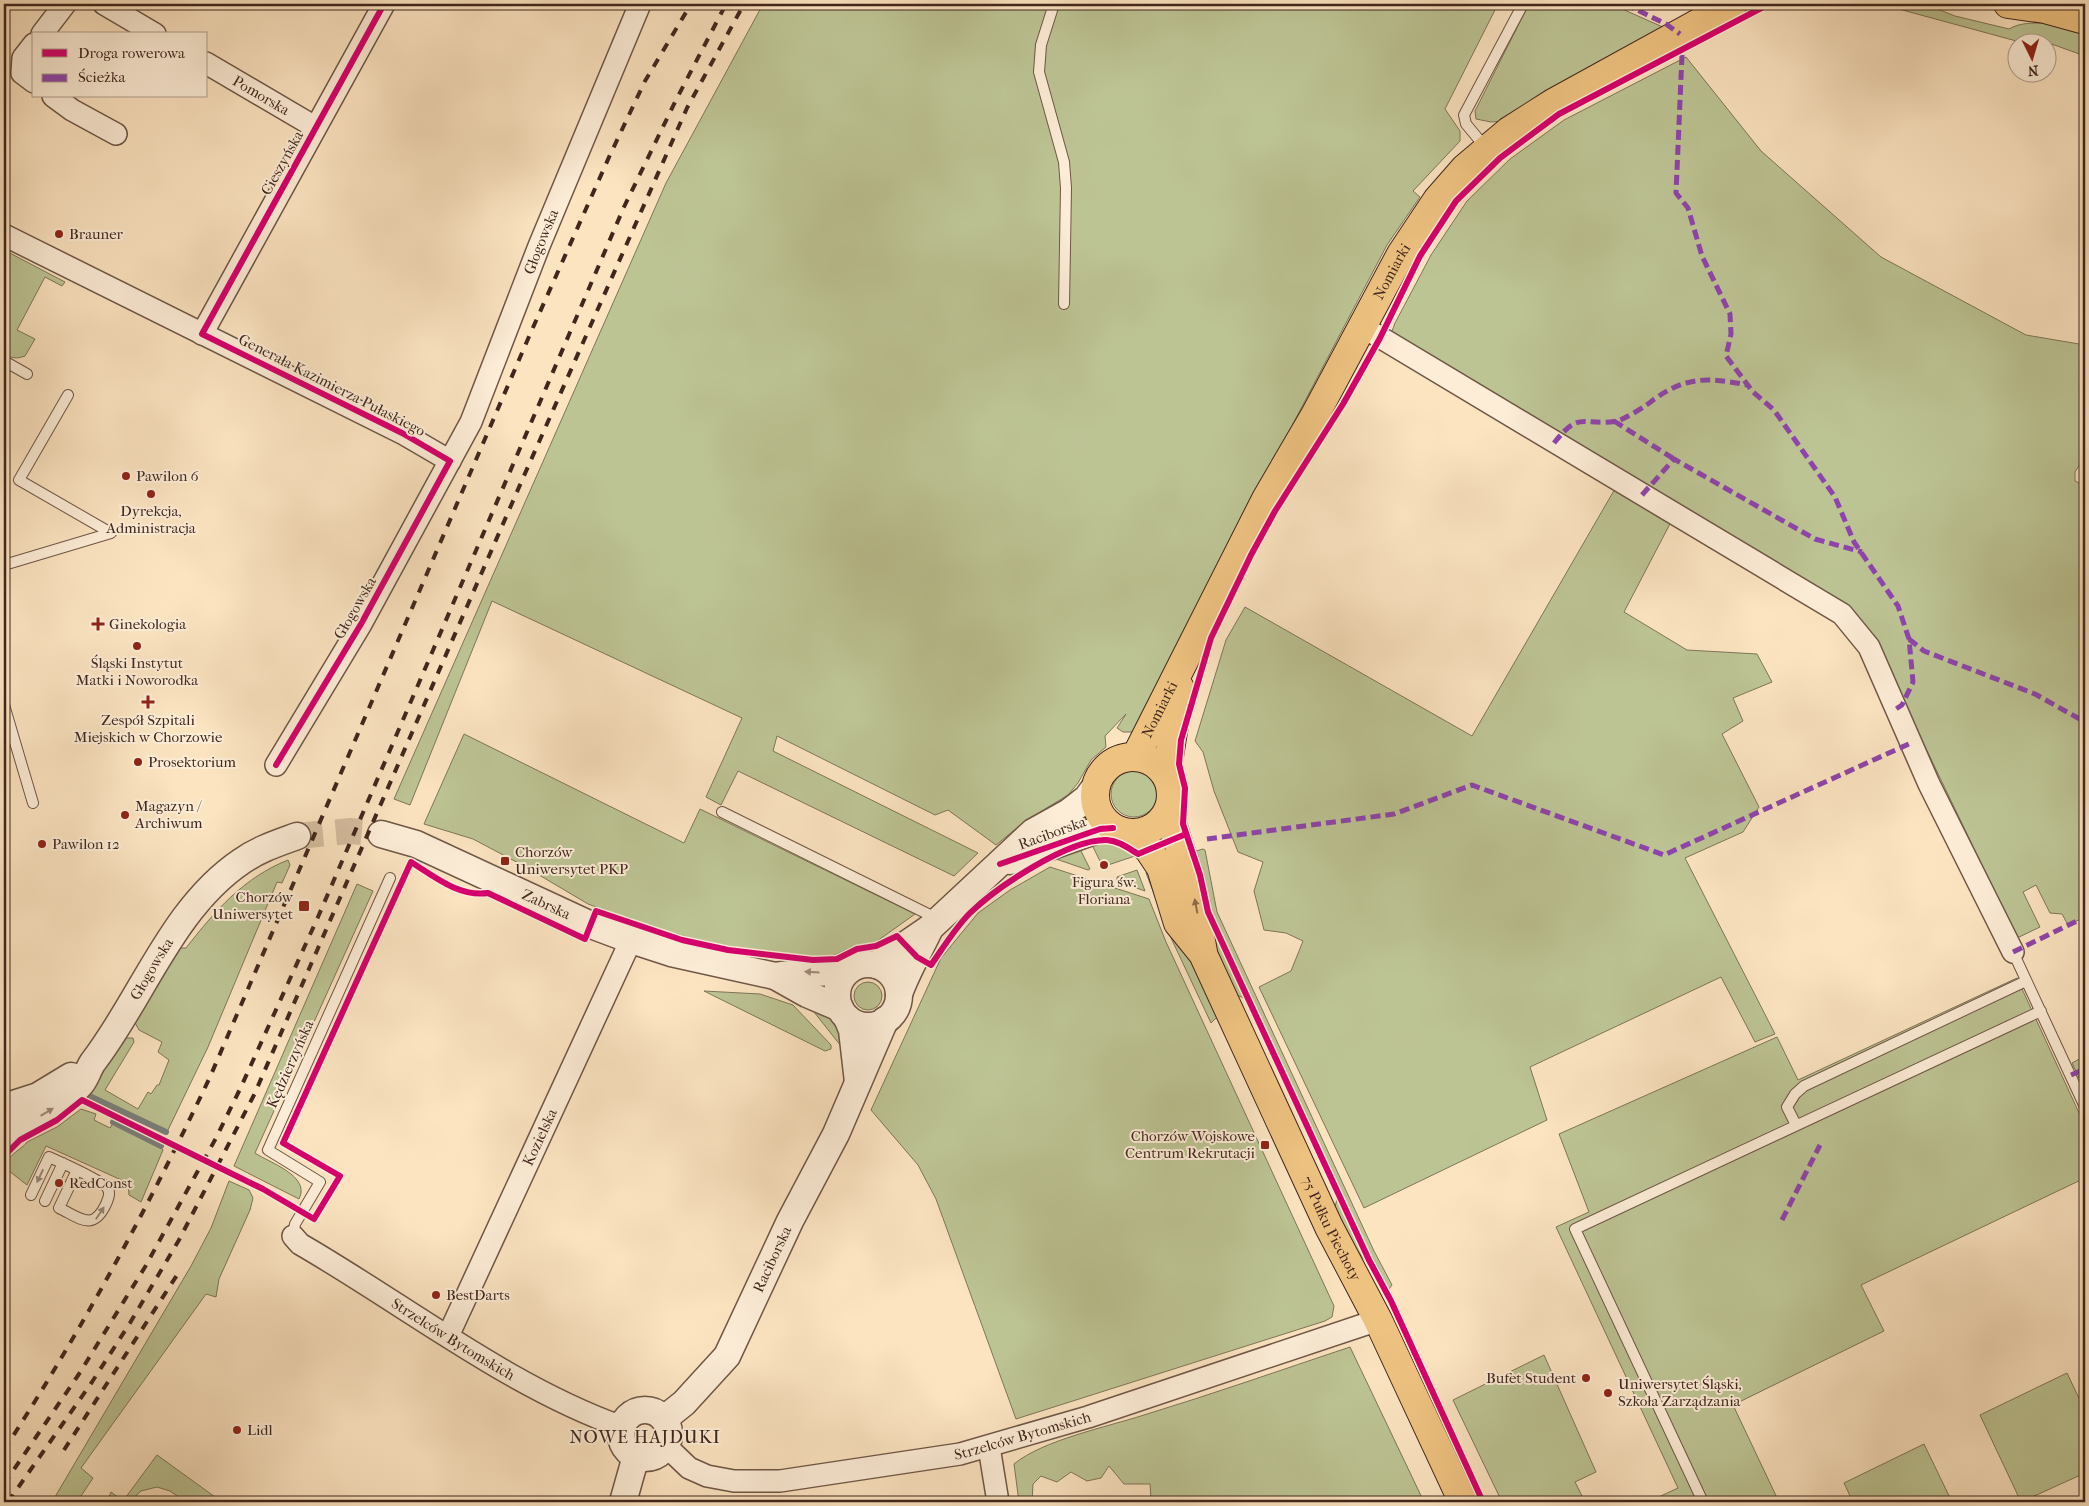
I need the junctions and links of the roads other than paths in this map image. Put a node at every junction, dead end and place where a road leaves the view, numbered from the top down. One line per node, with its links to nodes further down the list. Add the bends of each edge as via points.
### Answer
1 (65, 4): 11 (street)
2 (104, 4): 12 (street)
3 (384, 4): 17 (street, Cieszyńska)
4 (640, 4): 27 (street, Głogowska, via 470,422)
5 (1054, 4): 21 (lane, via 1040,45 1039,72 1064,162)
6 (1523, 4): 19 (lane, via 1464,115 1466,124)
7 (1733, 4): 19 (main road, Nomiarki, via 1553,103)
8 (2008, 4): 9 (main road)
9 (2040, 6): 10 (main road)
10 (2085, 20)
11 (44, 32)
12 (153, 32)
13 (32, 47): 15 (street, via 23,58 22,73)
14 (208, 64): 17 (street, Pomorska)
15 (32, 80)
16 (56, 98): 18 (street)
17 (315, 127): 23 (street, Cieszyńska)
18 (116, 134)
19 (1486, 149): 22 (main road, Nomiarki, via 1451,183 1422,219)
20 (4, 235): 23 (street, Generała Kazimierza Pułaskiego)
21 (1064, 304)
22 (1363, 327): 29 (main road, Nomiarki, via 1266,499); 45 (street, via 1842,614 1869,647 1929,784)
23 (202, 334): 27 (street, Generała Kazimierza Pułaskiego, via 402,433)
24 (4, 361): 25 (lane)
25 (27, 374)
26 (68, 395): 28 (lane, via 19,480 111,533)
27 (450, 461): 32 (street, Głogowska, via 361,624)
28 (4, 565)
29 (1185, 662): 31 (main road, Nomiarki); 33 (main road, Nomiarki)
30 (4, 705): 35 (lane)
31 (1136, 756): 33 (main road, via 1158,765); 34 (main road, via 1120,758 1109,765 1100,775)
32 (276, 765)
33 (1166, 775): 37 (main road, via 1172,800)
34 (1096, 787): 38 (main road, via 1094,796 1100,814); 41 (street, Raciborska, via 1069,812 1033,832)
35 (33, 803)
36 (722, 812): 43 (lane)
37 (1168, 812): 38 (main road, via 1150,830); 46 (main road, 75 Pułku Piechoty, one-way to 37, via 1188,870)
38 (1123, 831): 41 (street, Raciborska, via 1100,829); 46 (main road, 75 Pułku Piechoty, via 1149,850 1161,868 1178,923)
39 (381, 834): 44 (street, Zabrska, via 416,844 591,925)
40 (297, 836): 55 (street, Głogowska, via 250,856 205,893 177,930)
41 (1000, 864): 43 (street, Raciborska)
42 (390, 878): 65 (lane, Kędzierzyńska, via 268,1150 320,1182 295,1224)
43 (934, 924): 47 (street, Raciborska); 51 (street, Raciborska)
44 (631, 940): 49 (street, Zabrska, via 671,953); 67 (street, Kozielska)
45 (2013, 952): 50 (lane)
46 (1203, 954): 66 (main road, 75 Pułku Piechoty, via 1329,1227)
47 (876, 965): 48 (street, via 862,964); 51 (street, via 890,972)
48 (849, 970): 49 (street, Zabrska, one-way to 49, via 831,974 799,972); 53 (street, via 838,987)
49 (776, 976): 53 (street, Zabrska)
50 (2026, 981): 52 (lane); 59 (lane, via 1804,1086 1787,1107)
51 (899, 994): 54 (street, via 896,1009)
52 (2041, 1011): 57 (lane); 59 (lane)
53 (844, 1013): 54 (street, via 858,1024 869,1026); 56 (street, Raciborska, via 852,1030)
54 (886, 1020): 56 (street, Raciborska)
55 (91, 1064): 58 (street, Głogowska, via 38,1096); 60 (street, Głogowska, one-way to 55, via 66,1099 82,1084)
56 (858, 1082): 68 (street, Raciborska, via 836,1134 790,1221 727,1356 684,1403)
57 (2085, 1106)
58 (4, 1108)
59 (1796, 1126): 76 (lane, via 1575,1229)
60 (4, 1135)
61 (63, 1163): 62 (lane); 63 (lane, one-way to 63, via 49,1157); 64 (lane)
62 (77, 1170): 62 (lane, one-way to 62, via 59,1208 89,1222 96,1220 108,1200 108,1189)
63 (31, 1195)
64 (45, 1202)
65 (294, 1236): 67 (street, Strzelców Bytomskich, via 300,1244)
66 (1378, 1320): 71 (street, Strzelców Bytomskich); 75 (main road, 75 Pułku Piechoty)
67 (448, 1336): 69 (street, Strzelców Bytomskich, via 528,1383)
68 (664, 1419): 69 (street, via 641,1410 626,1419); 70 (street, via 669,1437)
69 (622, 1426): 72 (street, via 623,1444)
70 (666, 1446): 71 (street, Strzelców Bytomskich, via 689,1468 707,1476 734,1481 790,1479); 72 (street, via 647,1458)
71 (989, 1448): 74 (street)
72 (636, 1456): 73 (street)
73 (623, 1502)
74 (998, 1502)
75 (1463, 1502)
76 (1703, 1502)

